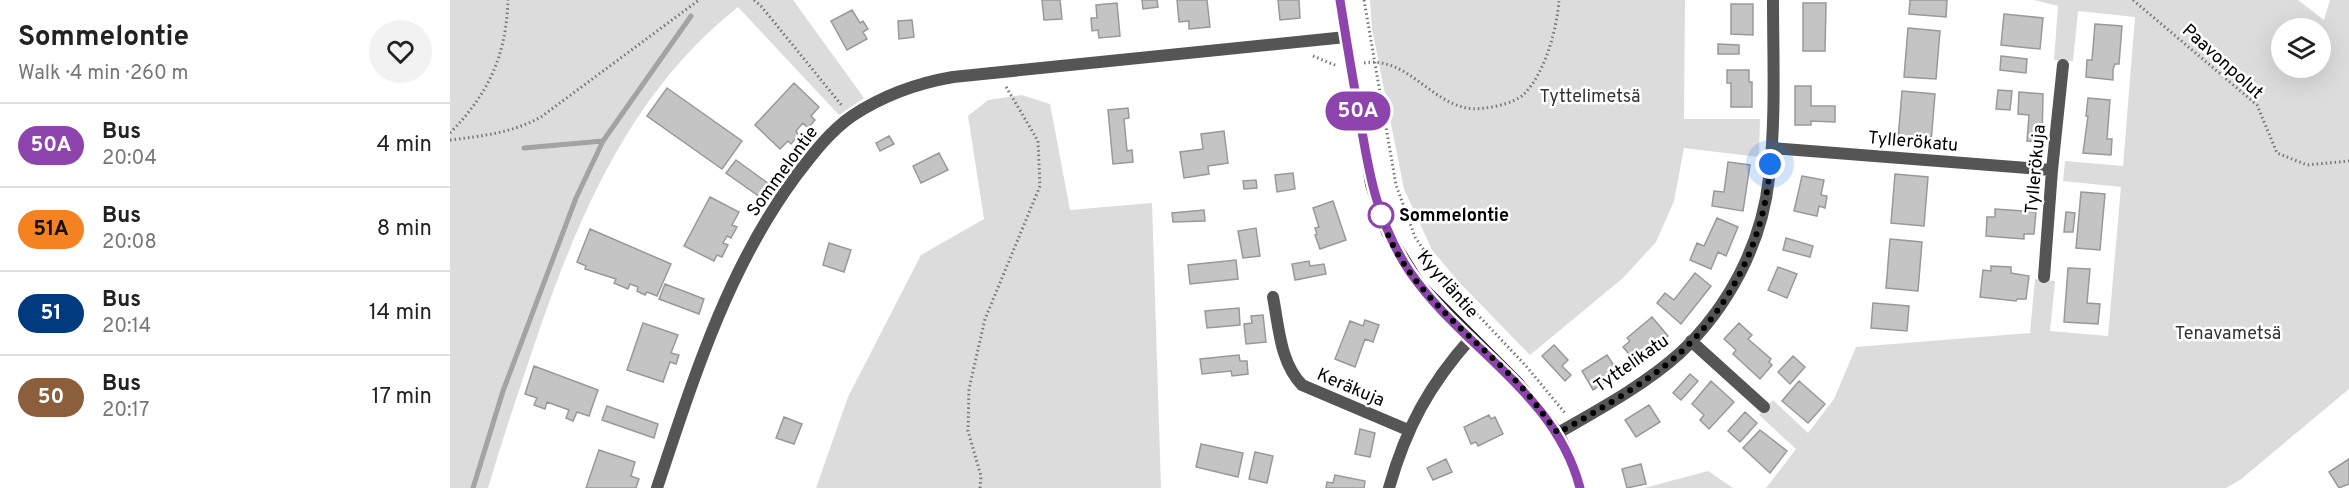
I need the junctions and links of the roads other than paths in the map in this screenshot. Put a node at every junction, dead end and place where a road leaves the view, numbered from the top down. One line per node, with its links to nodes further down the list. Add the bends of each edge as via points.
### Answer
1 (1340, 0): 3 (street, Kyyrläntie)
2 (1773, 0): 5 (street, Tyttelikatu)
3 (1346, 37): 9 (street, Kyyrläntie, via 1371,184 1387,232 1420,285); 14 (street, Sommelontie, via 953,77 913,87 851,117 809,159 768,216 750,249 711,334)
4 (2063, 65): 6 (street, Tyllerökuja)
5 (1772, 148): 6 (street, Tyllerökatu); 10 (street, Tyttelikatu, via 1765,204 1750,251 1720,307)
6 (2052, 170): 7 (street, Tyllerökuja)
7 (2044, 277)
8 (1273, 297): 12 (street, Keräkuja, via 1284,357 1290,373 1302,385)
9 (1471, 338): 12 (street, via 1433,383); 13 (street, Kyyrläntie, via 1518,383)
10 (1691, 341): 11 (street); 13 (street, Tyttelikatu, via 1662,367)
11 (1764, 407)
12 (1408, 430): 15 (street)
13 (1558, 433): 16 (street, Kyyrläntie)
14 (657, 488)
15 (1389, 488)
16 (1580, 488)

